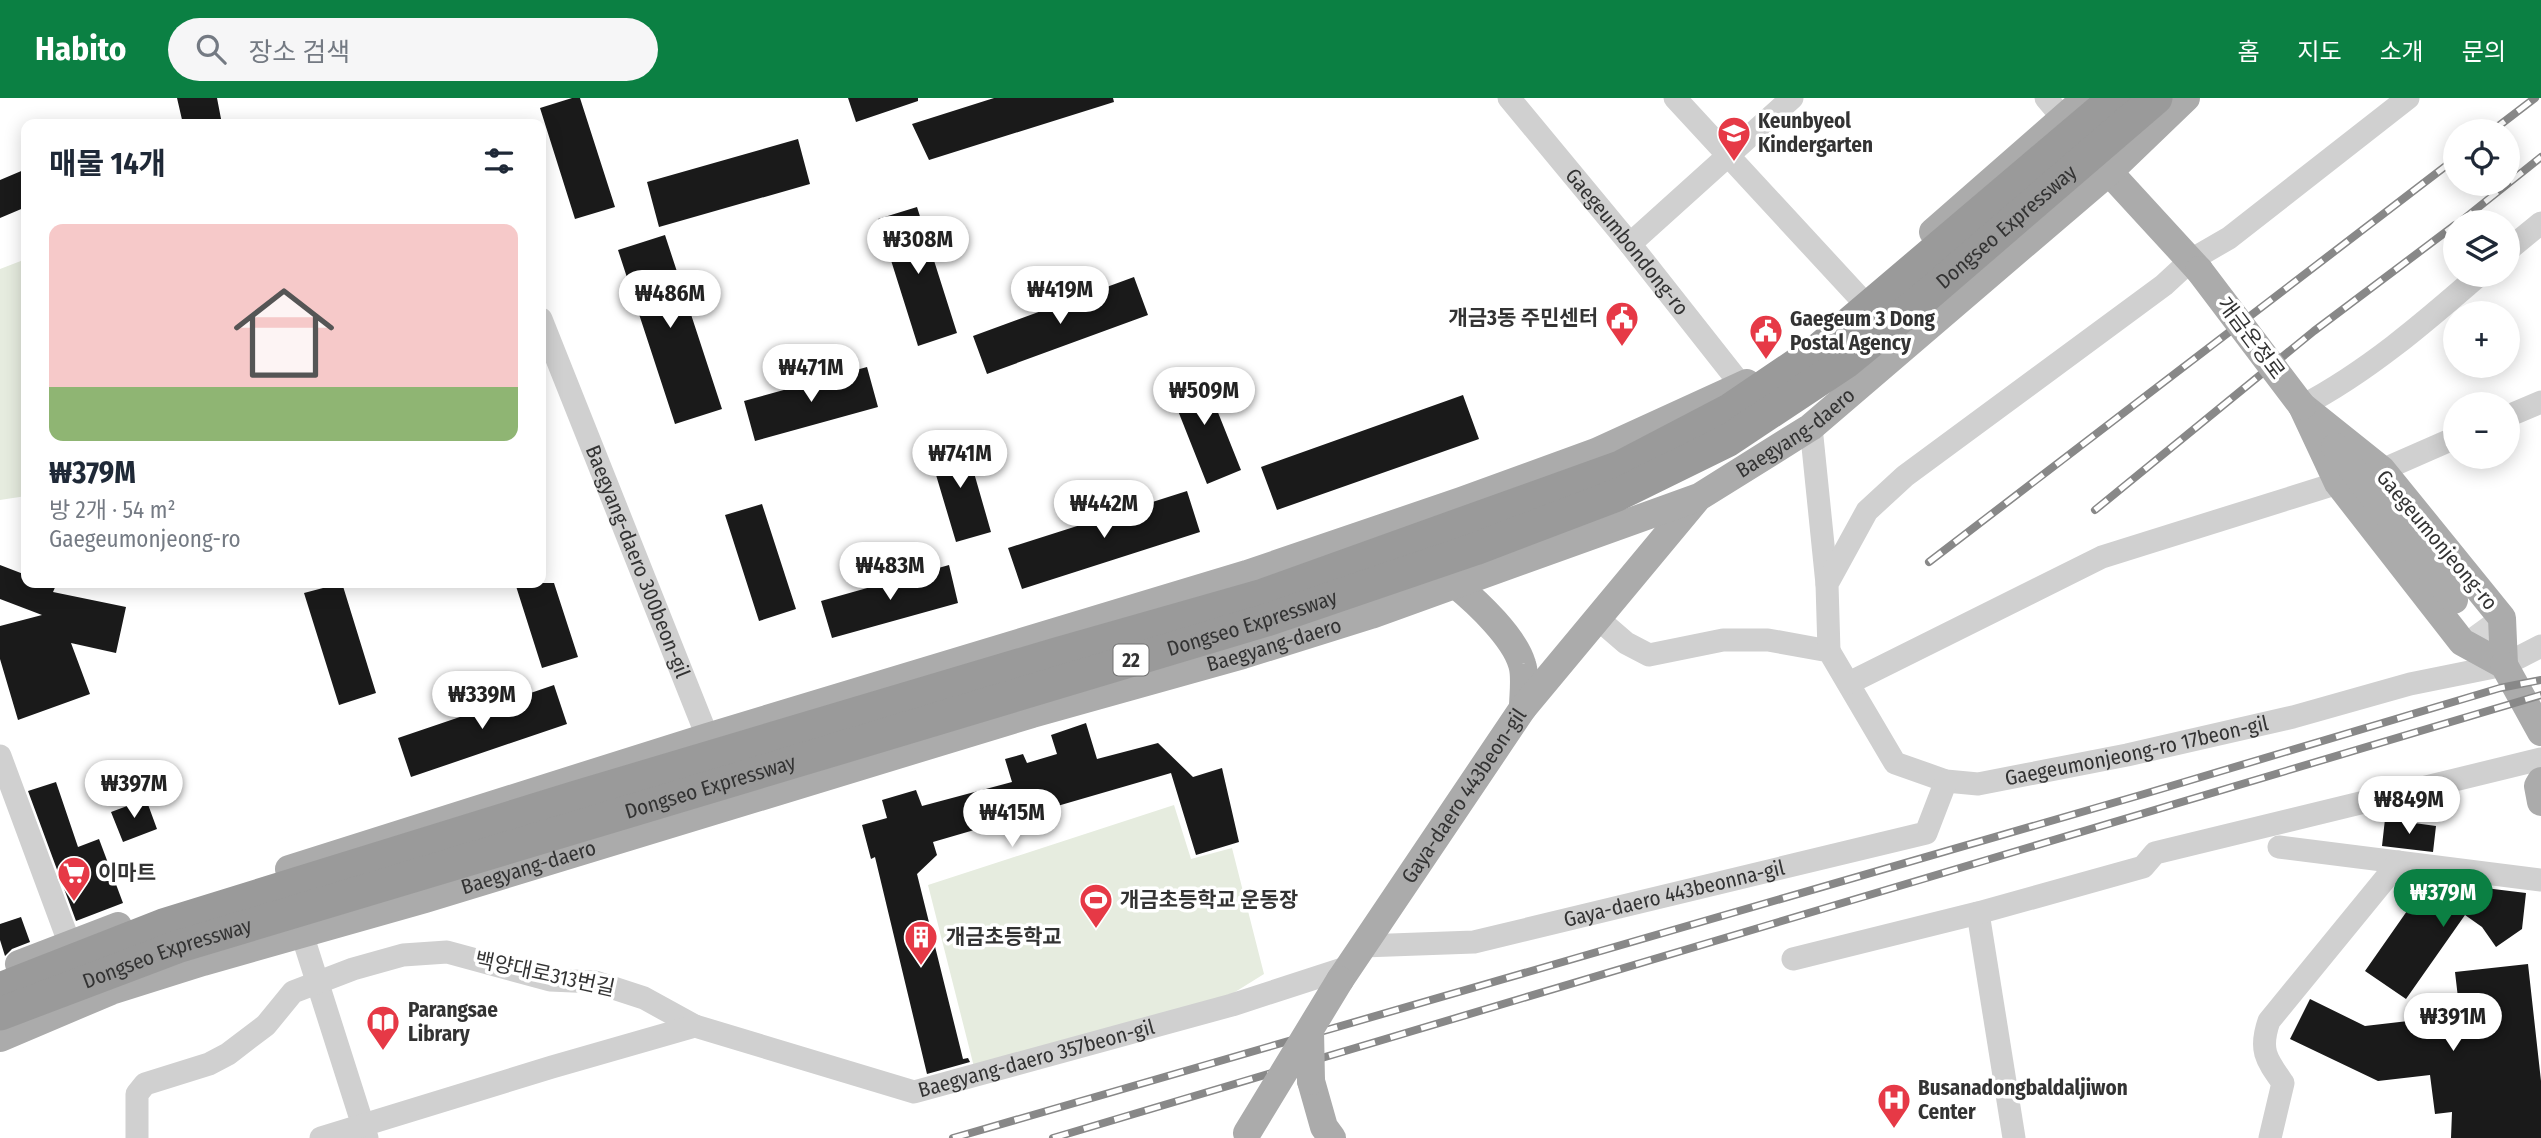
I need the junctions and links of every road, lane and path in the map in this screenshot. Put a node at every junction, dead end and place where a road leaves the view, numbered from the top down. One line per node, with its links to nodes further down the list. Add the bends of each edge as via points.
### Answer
1 (1509, 98): 14 (street, Gaegeumbondong-ro)
2 (1675, 98): 10 (street)
3 (1793, 98): 10 (street)
4 (2086, 98): 9 (main road)
5 (2115, 98): 59 (highway, Dongseo Expressway / 22, bridge, via 1818,350 1731,410 1619,467 1263,595 603,789 163,925)
6 (2156, 98): 61 (highway, Dongseo Expressway / 22, bridge, via 1846,362 1727,441 1617,495 1273,618 177,947)
7 (2186, 98): 11 (main road, Baegyang-daero)
8 (2408, 98): 15 (street)
9 (2055, 108): 17 (main road)
10 (1730, 157): 14 (street); 17 (street)
11 (2109, 172): 15 (main road); 24 (main road, Baegyang-daero)
12 (2541, 223): 13 (street)
13 (2520, 240)
14 (1630, 244): 20 (street, Gaegeumbondong-ro)
15 (2195, 265): 22 (main road, 개금온정로, bridge); 32 (street, via 1905,476 1867,511)
16 (2466, 287): 22 (street, via 2357,374)
17 (1858, 296): 19 (main road)
18 (546, 332): 42 (street, Baegyang-daero 300beon-gil)
19 (1783, 361): 20 (main road); 29 (main road, Gaya-daero 443beon-gil)
20 (1742, 386): 26 (main road)
21 (2541, 402): 23 (street)
22 (2302, 406): 27 (main road, Gaegeumonjeong-ro); 28 (main road, Gaegeumonjeong-ro); 35 (main road, Gaegeumonjeong-ro)
23 (2520, 411)
24 (1811, 427): 29 (main road, Baegyang-daero); 32 (street)
25 (2443, 443): 27 (street)
26 (1596, 452): 30 (main road); 42 (main road, via 1247,574)
27 (2382, 470): 38 (main road, Gaegeumonjeong-ro, via 2502,618)
28 (2339, 483): 38 (main road, Gaegeumonjeong-ro, via 2462,642); 39 (street, via 2102,557)
29 (1699, 497): 30 (main road, Baegyang-daero); 31 (main road, Gaya-daero 443beon-gil)
30 (1641, 519): 31 (main road); 33 (main road, Baegyang-daero)
31 (1646, 560): 34 (main road, Gaya-daero 443beon-gil)
32 (1827, 584): 37 (street)
33 (1456, 585): 40 (main road, via 1482,607 1523,665); 48 (main road, Baegyang-daero, via 1256,651 1032,713)
34 (1597, 618): 37 (street, via 1648,655 1723,640 1768,640); 40 (main road, Gaya-daero 443beon-gil)
35 (2473, 625)
36 (2541, 646): 38 (street, Gaegeumonjeong-ro 17beon-gil)
37 (1829, 651): 39 (street, Gaegeumonjeong-ro 17beon-gil)
38 (2504, 665): 41 (main road, Gaegeumonjeong-ro); 45 (street, Gaegeumonjeong-ro 17beon-gil, via 2127,755 1978,784)
39 (1849, 683): 45 (street, Gaegeumonjeong-ro 17beon-gil, via 1895,763)
40 (1522, 708): 56 (main road, Gaya-daero 443beon-gil)
41 (2541, 732)
42 (707, 737): 48 (street, Baegyang-daero 300beon-gil); 54 (main road, via 182,902)
43 (0, 756): 54 (street)
44 (2541, 759): 52 (street, via 2155,853 2143,867)
45 (1946, 781): 56 (street, Gaya-daero 443beonna-gil, via 1927,833 1474,942)
46 (2541, 781): 47 (main road)
47 (2541, 802)
48 (734, 804): 53 (main road, Baegyang-daero)
49 (2279, 847): 50 (street)
50 (2399, 862): 51 (street); 71 (street, via 2269,1021 2263,1039 2267,1059 2283,1083)
51 (2541, 880)
52 (1978, 913): 55 (street); 70 (street)
53 (302, 934): 58 (street); 60 (main road, Baegyang-daero)
54 (70, 943): 57 (main road); 60 (street)
55 (1793, 960)
56 (1350, 964): 62 (street, Baegyang-daero 357beon-gil, via 1232,1005 914,1091); 63 (main road, Gaya-daero 443beon-gil, bridge)
57 (0, 972)
58 (317, 984): 62 (street, 백양대로313번길, via 403,955 447,953 550,980 595,982 645,998); 65 (street); 67 (street, 백양대로313번길, via 293,992 266,1025 228,1054 145,1084 137,1094)
59 (0, 989)
60 (90, 1000): 64 (main road, Baegyang-daero)
61 (0, 1014)
62 (695, 1026): 65 (street, via 552,1067)
63 (1310, 1030): 66 (main road, Gaya-daero 443beon-gil, bridge); 69 (main road, bridge, via 1311,1081 1324,1127)
64 (0, 1038)
65 (364, 1132): 68 (street)
66 (1245, 1136)
67 (137, 1138)
68 (321, 1138)
69 (1332, 1138)
70 (2014, 1138)
71 (2270, 1138)

